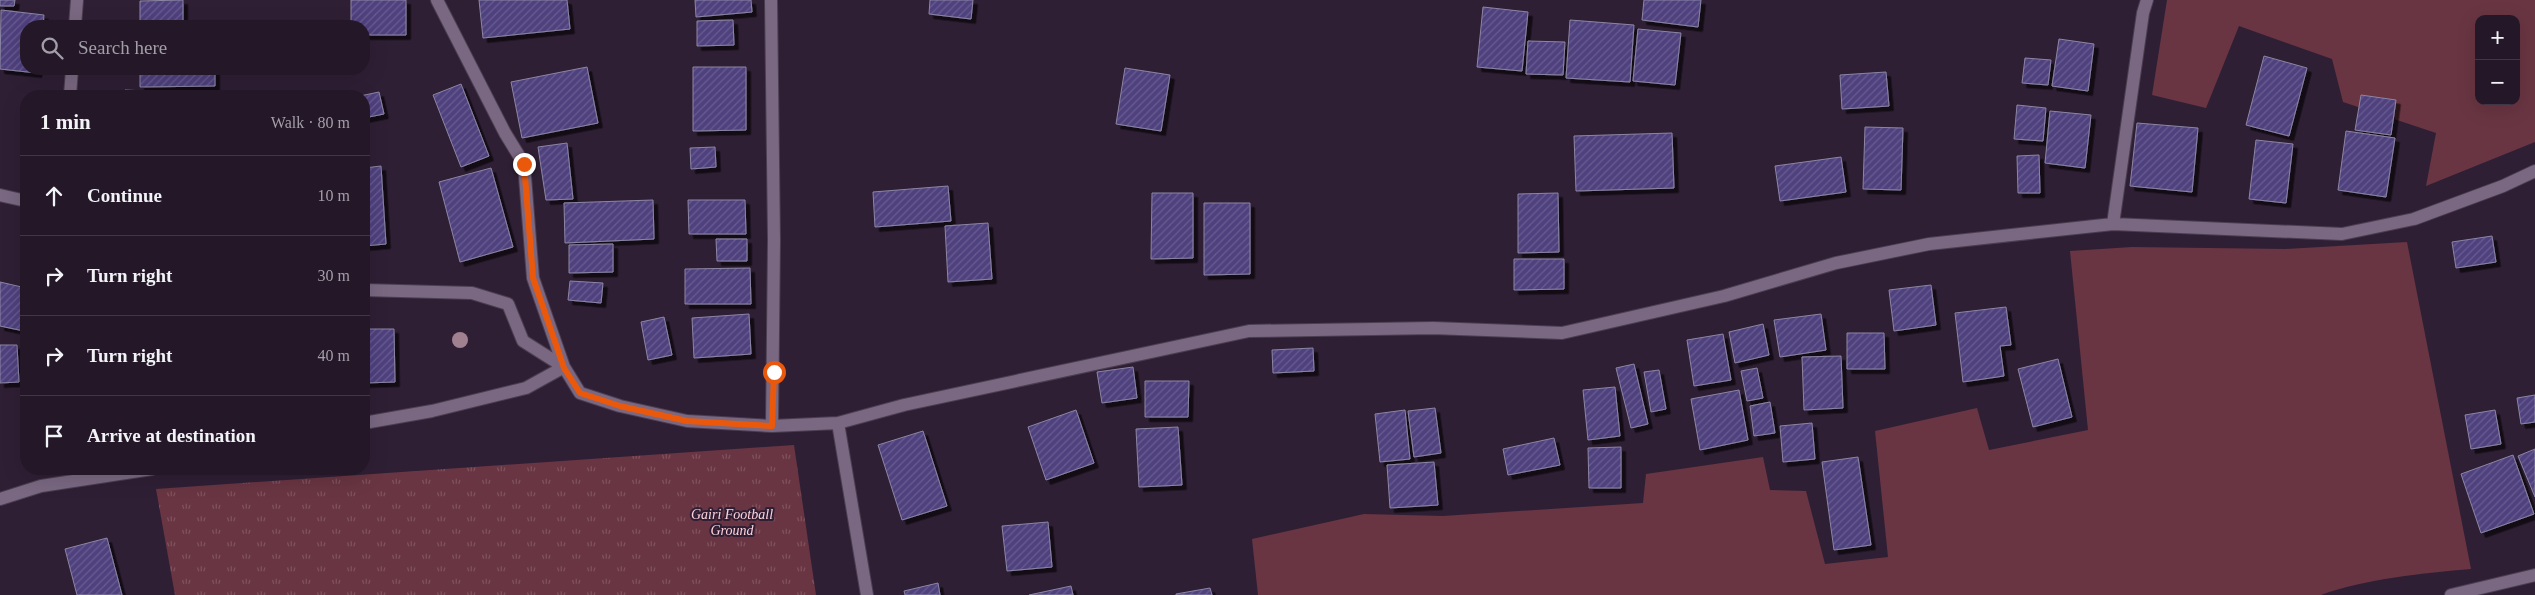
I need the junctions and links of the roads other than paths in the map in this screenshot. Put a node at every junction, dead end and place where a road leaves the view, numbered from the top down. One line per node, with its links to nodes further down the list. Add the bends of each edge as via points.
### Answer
1 (77, 0): 5 (street)
2 (437, 0): 13 (street, via 524,164 533,278)
3 (770, 0): 16 (street, via 774,250)
4 (2146, 0): 11 (street)
5 (75, 20)
6 (72, 75): 7 (street)
7 (70, 90)
8 (2535, 171): 11 (street, via 2414,219 2342,234)
9 (0, 194): 10 (street)
10 (20, 199)
11 (2113, 224): 15 (street, via 1929,244 1836,263 1724,296 1562,333 1433,328 1249,331 904,405)
12 (370, 290): 13 (street, via 472,293 508,304 523,341)
13 (564, 368): 14 (street, via 526,388); 16 (street, via 580,393 620,406 687,421)
14 (370, 422)
15 (838, 423): 16 (street); 20 (street)
16 (772, 426)
17 (113, 475): 18 (street, via 41,486)
18 (0, 499)
19 (2535, 575): 21 (street)
20 (866, 595)
21 (2452, 595)

